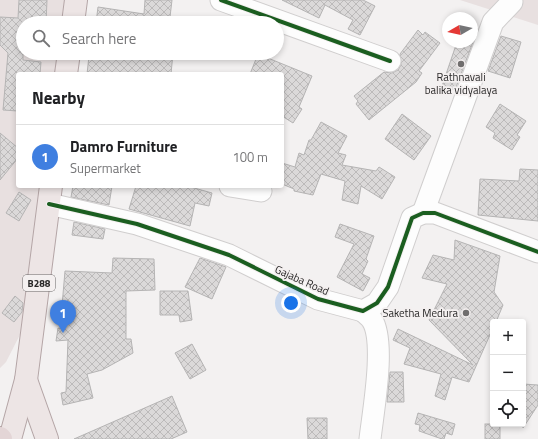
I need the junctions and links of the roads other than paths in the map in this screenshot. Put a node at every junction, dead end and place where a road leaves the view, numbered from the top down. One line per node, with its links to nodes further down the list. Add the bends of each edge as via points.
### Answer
1 (76, 0): 4 (main road)
2 (221, 0): 5 (street)
3 (512, 2): 13 (street, via 493,22)
4 (74, 16)
5 (265, 16)
6 (284, 23): 8 (street)
7 (68, 60): 9 (main road)
8 (390, 61)
9 (66, 72)
10 (242, 188): 11 (street)
11 (261, 191)
12 (50, 195): 15 (street, Gajaba Road, via 229,256 318,299); 16 (main road, B288)
13 (423, 213): 14 (street, via 435,214); 15 (street, via 412,218 388,287 377,303)
14 (538, 252)
15 (363, 312): 19 (street, via 372,320 376,331 378,363)
16 (26, 380): 17 (main road, B288); 18 (main road, B288)
17 (10, 439)
18 (47, 439)
19 (370, 439)

